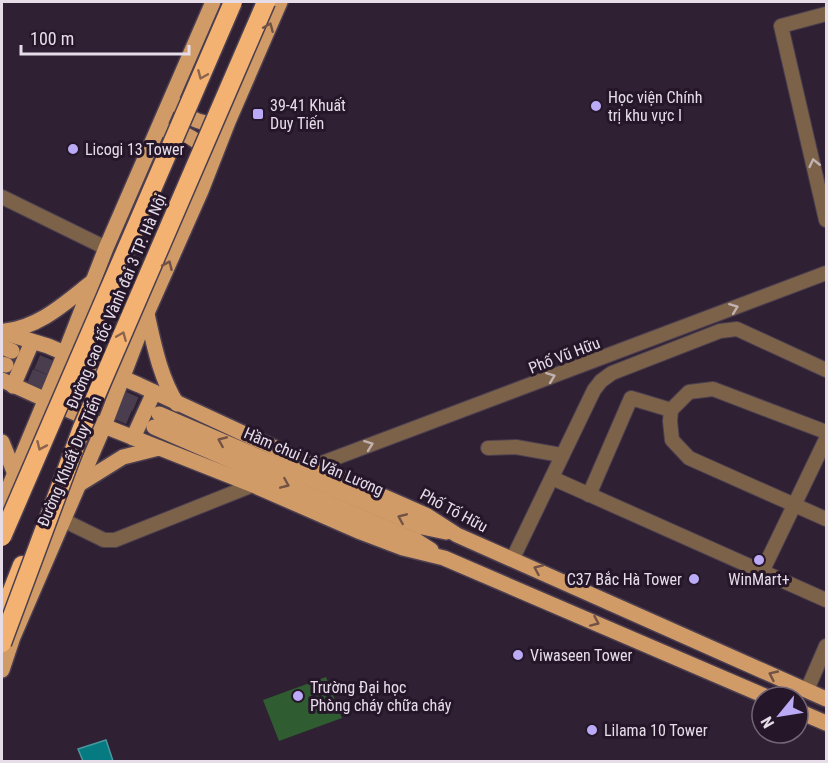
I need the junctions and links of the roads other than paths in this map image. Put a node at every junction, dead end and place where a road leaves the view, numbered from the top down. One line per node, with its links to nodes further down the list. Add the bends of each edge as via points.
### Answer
1 (213, 2): 6 (main road)
2 (233, 2): 46 (highway, Đường cao tốc Vành đai 3 TP. Hà Nội, one-way to 46, bridge)
3 (266, 2): 27 (highway, Đường cao tốc Vành đai 3 TP. Hà Nội, one-way to 3, bridge)
4 (280, 2): 7 (main road, Đường Khuất Duy Tiến, one-way to 4)
5 (826, 14): 11 (street, one-way to 5, via 782,26)
6 (172, 95): 7 (main road, via 192,119); 8 (main road)
7 (228, 122): 9 (main road, Đường Khuất Duy Tiến)
8 (157, 131): 9 (main road, via 187,134); 12 (main road)
9 (214, 159): 15 (main road, Đường Khuất Duy Tiến, one-way to 9)
10 (2, 197): 12 (street)
11 (826, 220)
12 (106, 248): 14 (main road)
13 (826, 273): 35 (street, Phố Vũ Hữu, one-way to 13)
14 (95, 280): 16 (main road, via 30,326); 18 (main road)
15 (147, 313): 21 (main road, Đường Khuất Duy Tiến); 24 (main road, via 160,367)
16 (2, 332): 17 (main road, Phố Tố Hữu)
17 (32, 342): 18 (main road, Phố Tố Hữu); 19 (main road)
18 (65, 353): 21 (main road, Phố Tố Hữu); 23 (main road)
19 (6, 365): 23 (main road)
20 (826, 370): 34 (street, via 737,328 720,332 628,365 601,381)
21 (123, 378): 22 (main road, Phố Tố Hữu); 26 (main road, Đường Khuất Duy Tiến)
22 (154, 392): 24 (main road, Phố Tố Hữu); 29 (main road)
23 (46, 400): 26 (main road); 36 (main road)
24 (177, 404): 35 (main road, Phố Tố Hữu)
25 (671, 410): 28 (street, via 689,392 713,389); 40 (street, via 631,398); 42 (street, via 672,440 688,458)
26 (104, 426): 29 (main road); 38 (main road, Đường Khuất Duy Tiến)
27 (82, 428): 51 (highway, Đường cao tốc Vành đai 3 TP. Hà Nội, bridge); 52 (highway, bridge)
28 (826, 432)
29 (133, 438): 32 (main road)
30 (826, 439): 42 (street)
31 (2, 442): 36 (main road)
32 (161, 447): 38 (main road, via 123,457); 39 (main road)
33 (488, 448): 34 (street, via 516,447)
34 (561, 455): 37 (street)
35 (314, 466): 45 (main road, Phố Tố Hữu, via 426,515)
36 (15, 474): 41 (main road)
37 (552, 478): 40 (street); 48 (street)
38 (78, 485): 44 (main road, Đường Khuất Duy Tiến)
39 (253, 485): 44 (street, via 115,540 104,540); 47 (main road, via 358,531)
40 (590, 495): 49 (street)
41 (2, 504)
42 (793, 505): 43 (street); 49 (street)
43 (826, 519)
44 (63, 520): 52 (main road, Đường Khuất Duy Tiến)
45 (457, 535): 47 (main road, Hầm chui Lê Văn Lương, one-way to 47, via 422,526 157,421 417,541); 48 (main road, Phố Tố Hữu)
46 (2, 537)
47 (444, 558): 57 (main road, one-way to 57)
48 (513, 558): 55 (main road, Phố Tố Hữu, one-way to 48)
49 (762, 572): 50 (street)
50 (826, 600)
51 (2, 616)
52 (5, 638): 54 (main road, Đường Khuất Duy Tiến)
53 (826, 646): 56 (street)
54 (2, 670)
55 (796, 685)
56 (809, 685)
57 (750, 690)
58 (810, 691): 59 (main road, Phố Tố Hữu)
59 (826, 699)
60 (810, 716): 61 (main road)
61 (826, 723)

